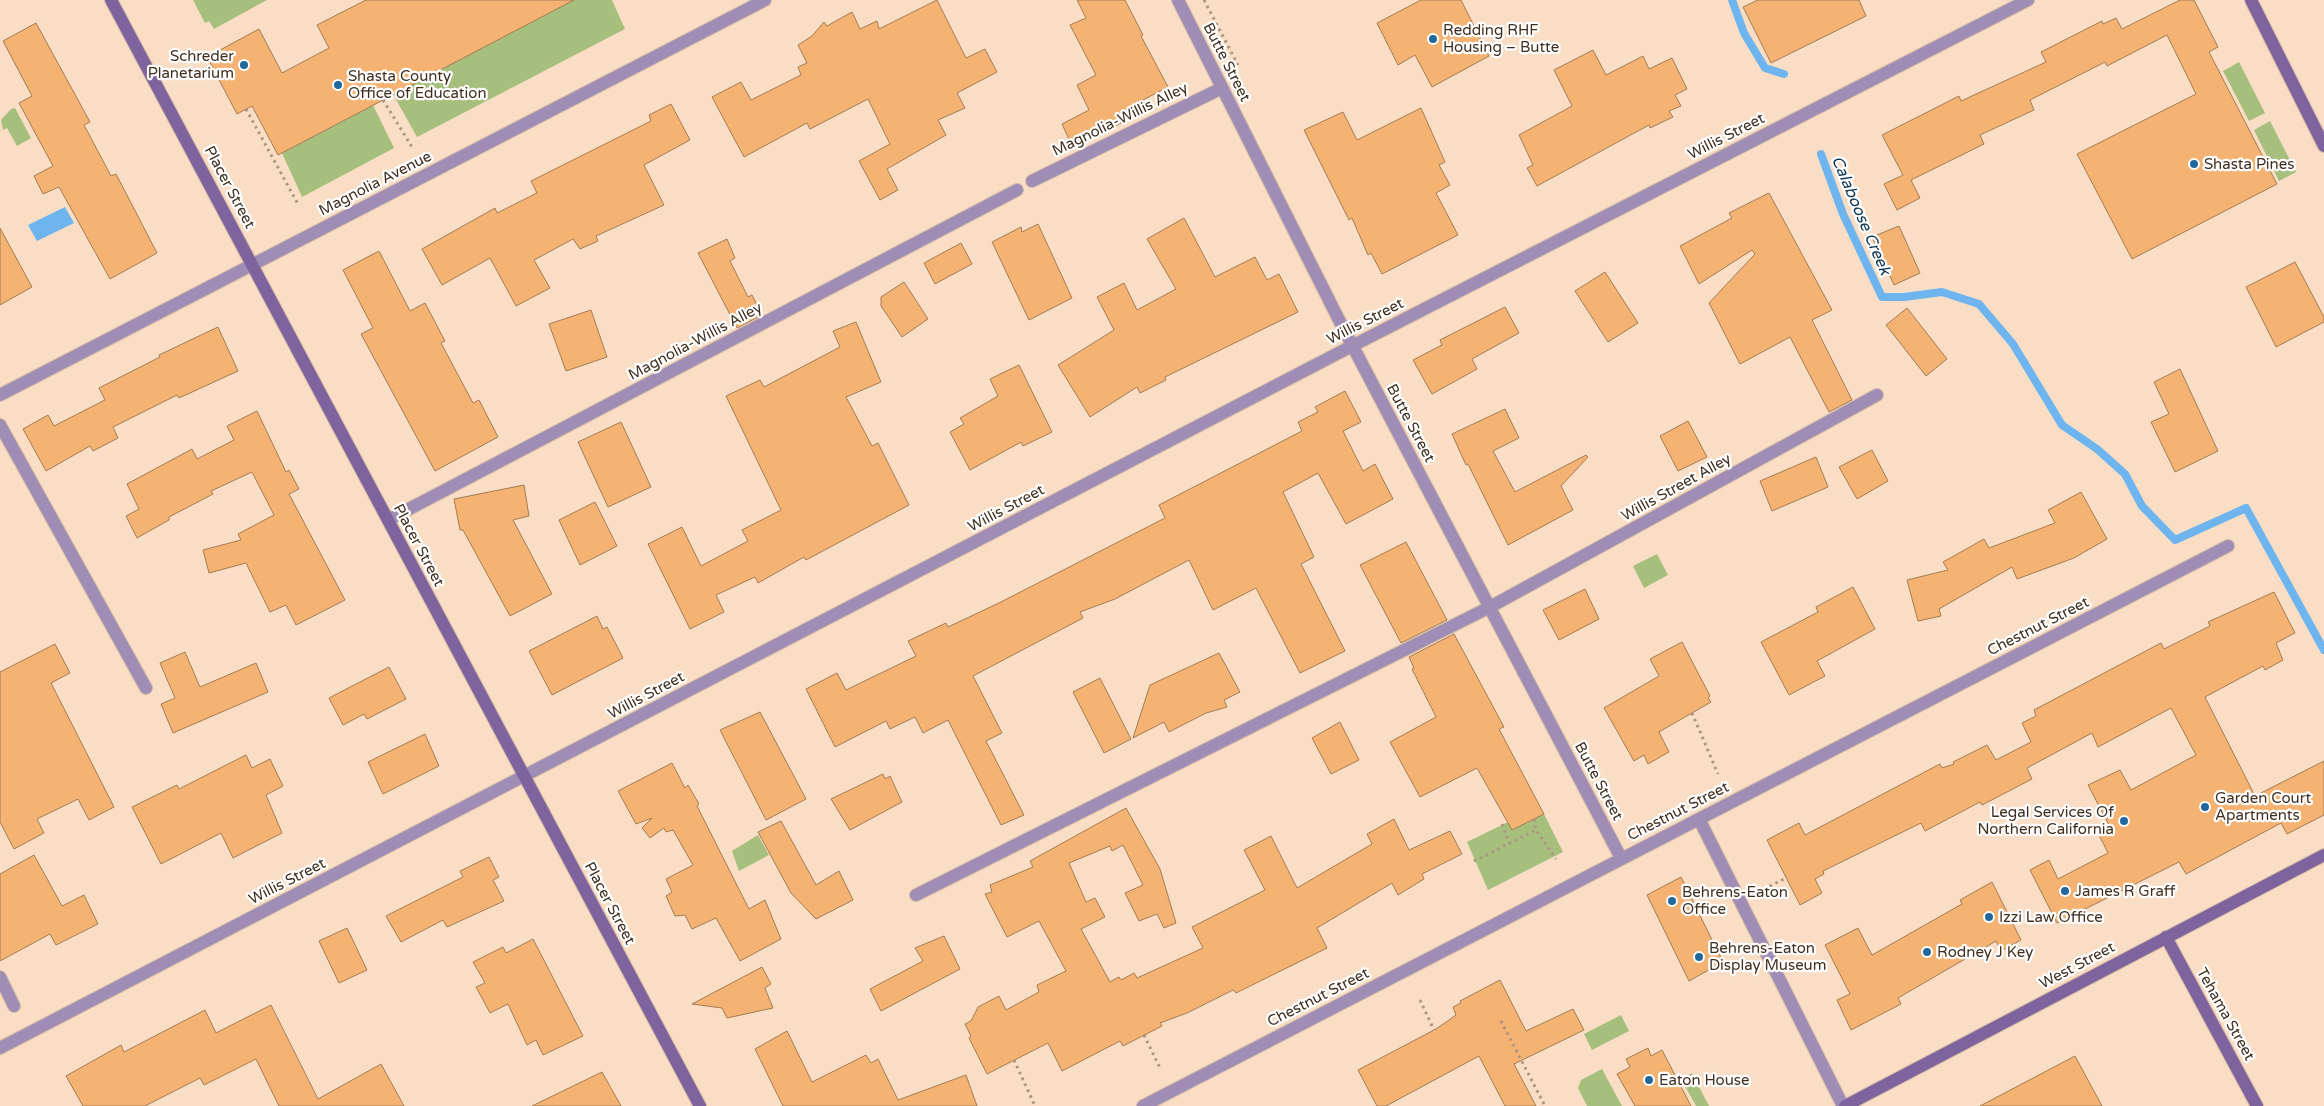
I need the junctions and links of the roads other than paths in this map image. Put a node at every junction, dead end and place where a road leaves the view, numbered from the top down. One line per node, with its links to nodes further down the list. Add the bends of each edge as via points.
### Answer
1 (111, 0): 10 (main road, Placer Street)
2 (765, 0): 10 (street, Magnolia Avenue)
3 (1178, 0): 6 (street, Butte Street)
4 (2028, 0): 11 (street, Willis Street)
5 (2251, 0): 7 (main road)
6 (1222, 88): 8 (street, Magnolia-Willis Alley); 11 (street, Butte Street)
7 (2324, 146)
8 (1032, 181)
9 (1017, 190): 15 (street, Magnolia-Willis Alley)
10 (253, 264): 12 (street, Magnolia Avenue); 15 (main road, Placer Street)
11 (1352, 346): 17 (street, Butte Street); 19 (street, Willis Street)
12 (0, 395)
13 (1878, 395): 17 (street, Willis Street Alley)
14 (0, 425): 18 (street)
15 (388, 520): 19 (main road, Placer Street)
16 (2228, 546): 20 (street, Chestnut Street)
17 (1490, 607): 22 (street, Butte Street); 23 (street, Willis Street Alley)
18 (146, 688)
19 (524, 776): 27 (street, Willis Street); 28 (main road, Placer Street)
20 (1699, 819): 22 (street, Chestnut Street); 30 (street)
21 (2324, 855): 24 (main road, West Street)
22 (1621, 858): 29 (street, Chestnut Street)
23 (916, 895)
24 (2166, 936): 30 (main road, West Street); 31 (main road, Tehama Street)
25 (0, 977): 26 (street)
26 (14, 1006)
27 (0, 1048)
28 (700, 1106)
29 (1143, 1106)
30 (1844, 1106)
31 (2258, 1106)

